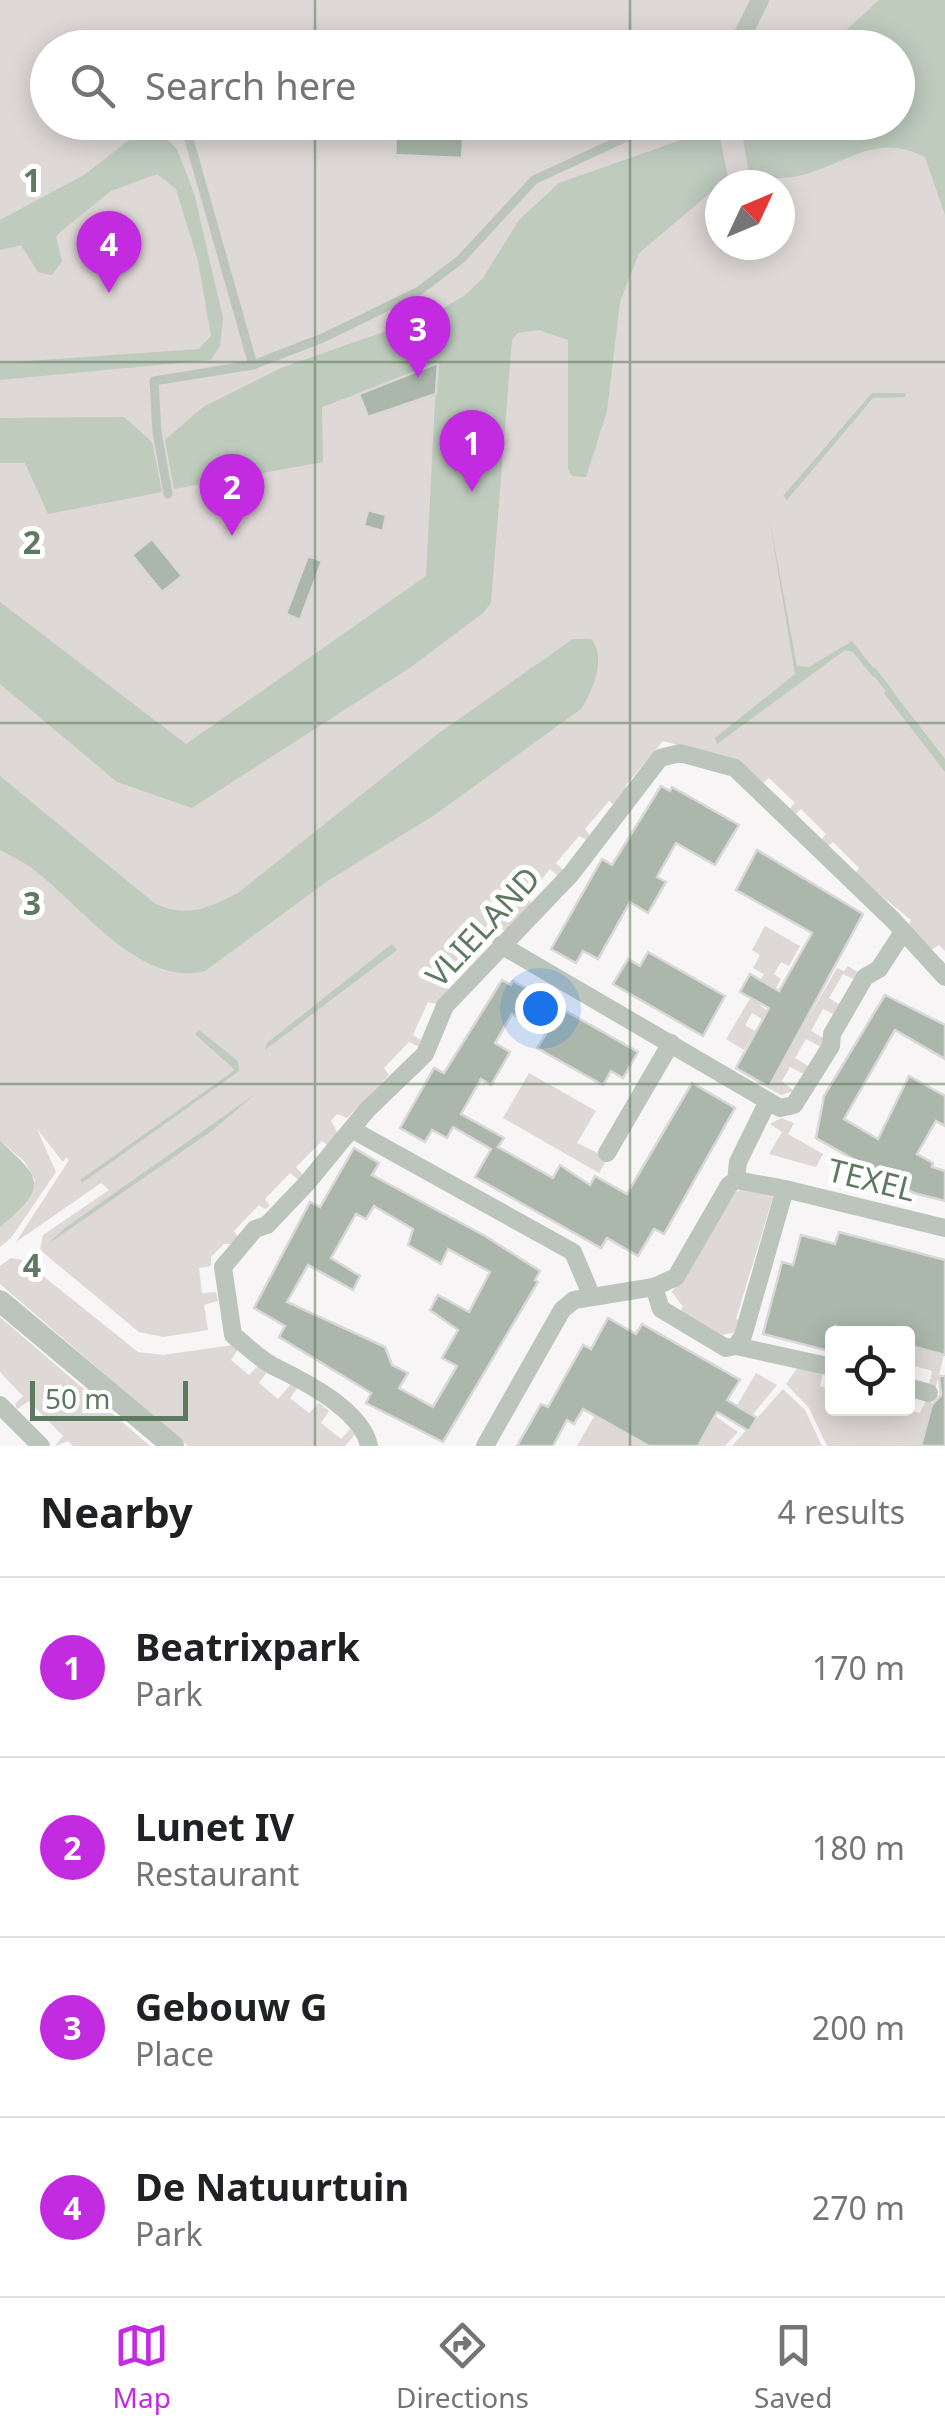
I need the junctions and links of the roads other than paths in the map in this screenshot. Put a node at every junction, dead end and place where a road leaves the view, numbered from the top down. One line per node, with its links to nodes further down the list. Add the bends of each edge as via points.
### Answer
1 (760, 0): 2 (street)
2 (745, 30)
3 (189, 140): 5 (lane)
4 (620, 140): 5 (lane, via 534,180 419,292)
5 (253, 365): 6 (lane, via 154,381)
6 (168, 494)
7 (903, 932): 8 (street, VLIELAND, via 734,768 668,752 636,785 603,837); 9 (street, VLIELAND); 11 (street, via 879,969 864,976 794,1105 780,1108)
8 (501, 946): 10 (street); 12 (street, VLIELAND, via 445,1006 425,1054)
9 (945, 977)
10 (671, 1043): 11 (street); 13 (street)
11 (768, 1101): 14 (street)
12 (353, 1130): 18 (street, via 573,1252); 27 (street, VLIELAND, via 223,1267 233,1334 276,1368 295,1372 362,1426)
13 (606, 1153)
14 (736, 1180): 15 (street, TEXEL); 17 (street, via 676,1277)
15 (784, 1188): 16 (street, TEXEL); 20 (street)
16 (945, 1228)
17 (654, 1288): 18 (street); 20 (street, via 661,1310 726,1348)
18 (583, 1299): 28 (street, via 562,1310)
19 (0, 1301): 26 (street)
20 (736, 1346): 21 (street)
21 (825, 1365)
22 (915, 1390): 23 (street)
23 (929, 1393)
24 (0, 1405): 25 (street)
25 (41, 1446)
26 (173, 1446)
27 (368, 1446)
28 (486, 1446)

